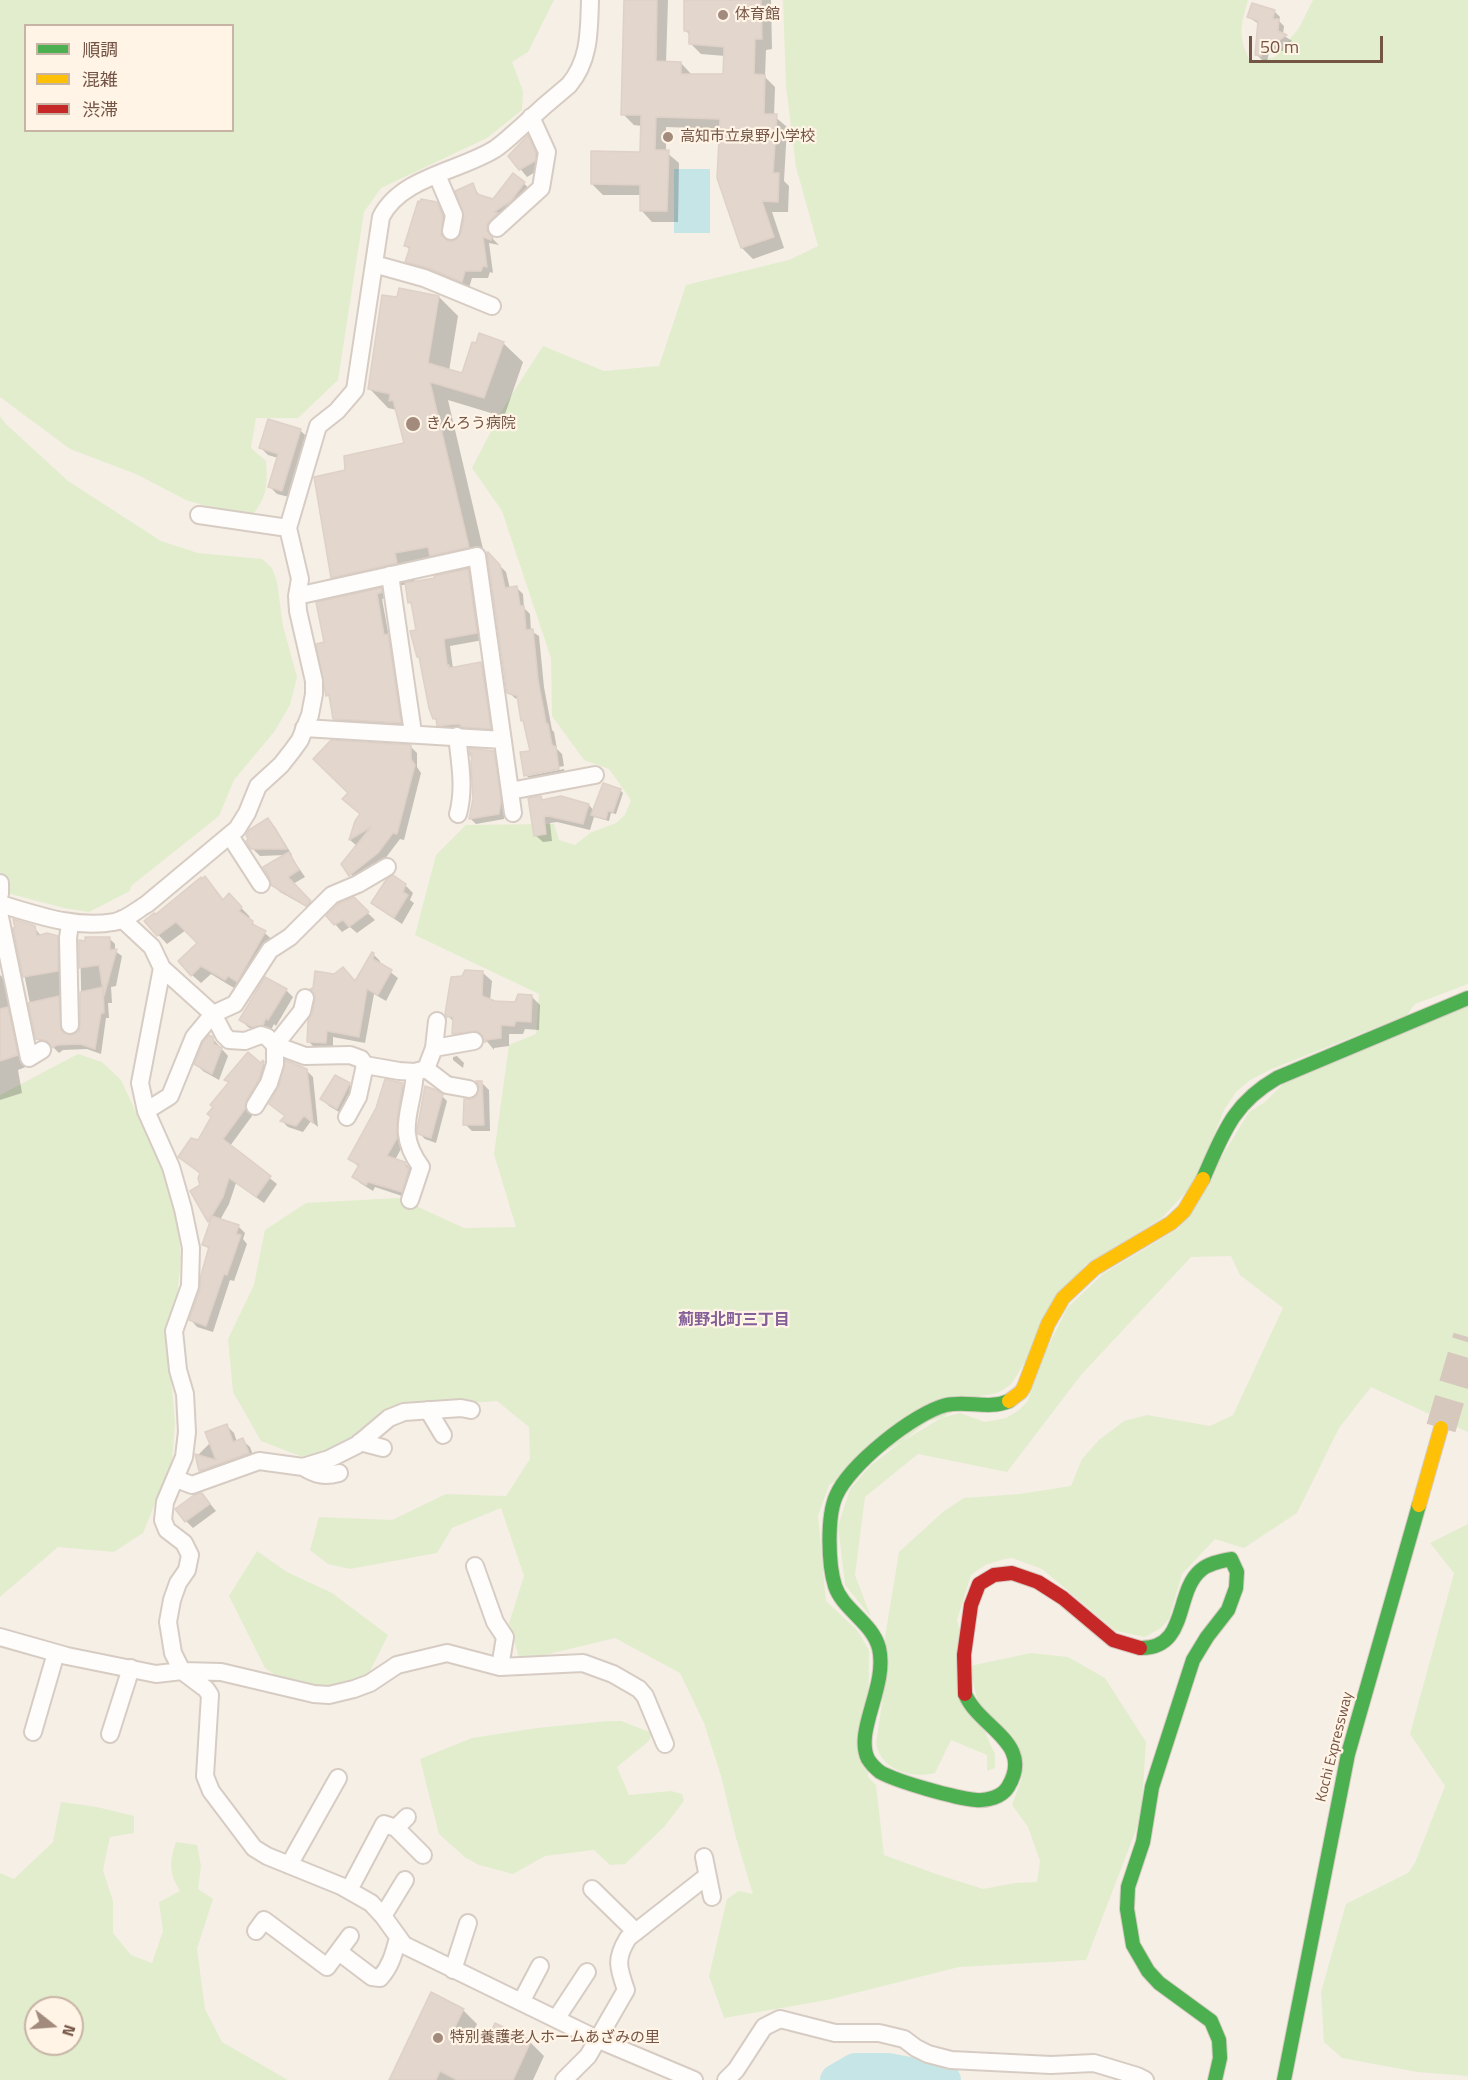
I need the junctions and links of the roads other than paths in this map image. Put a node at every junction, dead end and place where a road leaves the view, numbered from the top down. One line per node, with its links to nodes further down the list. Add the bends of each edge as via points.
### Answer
1 (590, 0): 2 (street, via 583,65 569,85)
2 (531, 117): 3 (street, via 496,148); 4 (street, via 547,152 541,188)
3 (437, 175): 5 (street, via 454,215); 6 (street, via 404,192 386,207)
4 (497, 228)
5 (451, 231)
6 (374, 264): 7 (street, via 424,278); 9 (street, via 355,390 318,426)
7 (492, 306)
8 (199, 515): 9 (street)
9 (288, 528): 11 (street, via 300,579)
10 (390, 575): 11 (street); 13 (street); 15 (street, via 477,556)
11 (297, 596): 12 (street, via 314,681)
12 (304, 728): 13 (street); 20 (street, via 287,757 258,786 247,813)
13 (413, 733): 14 (street)
14 (457, 736): 15 (street); 19 (street, via 462,784)
15 (503, 740): 17 (street)
16 (595, 775): 17 (street)
17 (510, 791): 18 (street)
18 (513, 813)
19 (458, 814)
20 (230, 837): 23 (street); 27 (street, via 147,904)
21 (387, 867): 32 (street, via 332,895 290,938 270,950 235,1004)
22 (0, 883): 24 (street)
23 (261, 884)
24 (0, 894)
25 (0, 904): 28 (street)
26 (0, 917): 38 (street, via 29,1058)
27 (122, 919): 28 (street); 29 (street, via 152,947)
28 (70, 924): 34 (street)
29 (162, 968): 32 (street); 43 (street, via 140,1083)
30 (305, 998): 36 (street, via 303,1011)
31 (1468, 998): 94 (main road, via 1259,1089 1238,1108 1198,1192 1185,1208 1171,1223 1086,1273 1055,1310 1023,1390 1011,1400 993,1406 948,1404 899,1431 846,1480 836,1496 830,1521 837,1592 876,1639 880,1658 880,1680 866,1733 867,1756 886,1776 976,1800 989,1799 1007,1790 1016,1756 1006,1739 965,1695 964,1637 979,1584 991,1575 1007,1572 1026,1576 1051,1589 1112,1639 1147,1649 1171,1635 1198,1572 1208,1564 1231,1559 1237,1572 1236,1588 1228,1610 1193,1660 1152,1787 1143,1842 1128,1887 1127,1909 1133,1945 1148,1971 1158,1983 1211,2020 1219,2040)
32 (213, 1014): 36 (street, via 229,1040 245,1041 261,1035); 43 (street, via 194,1037 170,1096)
33 (437, 1021): 37 (street)
34 (70, 1025)
35 (474, 1041): 37 (street)
36 (275, 1044): 39 (street, via 305,1056 350,1055); 42 (street, via 275,1064 269,1083)
37 (434, 1048): 40 (street)
38 (42, 1050)
39 (365, 1065): 40 (street); 44 (street, via 358,1097)
40 (421, 1070): 41 (street, via 447,1085); 45 (street, via 406,1134 421,1167)
41 (469, 1089)
42 (255, 1106)
43 (146, 1111): 54 (street, via 171,1167 191,1248 190,1286 174,1331 187,1432)
44 (347, 1117)
45 (410, 1200)
46 (428, 1410): 47 (street); 49 (street); 50 (street, via 396,1414)
47 (471, 1410)
48 (1441, 1428): 75 (main road, Kochi Expressway, via 1348,1754)
49 (442, 1435)
50 (360, 1442): 51 (street); 52 (street, via 329,1459)
51 (383, 1448)
52 (303, 1467): 53 (street, via 326,1477); 54 (street, via 259,1461 192,1485)
53 (339, 1473)
54 (176, 1479): 62 (street, via 165,1502 163,1520 190,1555 168,1622 173,1653)
55 (1420, 1553): 57 (main road)
56 (475, 1566): 60 (street, via 495,1622 505,1637)
57 (1400, 1621)
58 (0, 1637): 59 (street)
59 (56, 1653): 61 (street); 63 (street)
60 (501, 1667): 62 (street, via 447,1653 397,1665 370,1683 329,1695 221,1672); 65 (street, via 584,1663 614,1674 645,1696)
61 (131, 1668): 62 (street, via 156,1674); 64 (street)
62 (182, 1671): 70 (street, via 210,1695 205,1776 211,1791 254,1848)
63 (33, 1732)
64 (110, 1734)
65 (665, 1744)
66 (338, 1778): 70 (street)
67 (1353, 1802): 75 (main road, Kochi Expressway)
68 (423, 1855): 74 (street, via 401,1822 384,1824)
69 (704, 1857): 71 (street)
70 (289, 1865): 74 (street)
71 (707, 1876): 76 (street); 80 (street)
72 (405, 1880): 77 (street)
73 (592, 1889): 80 (street)
74 (349, 1890): 77 (street, via 371,1903)
75 (1326, 1890): 95 (main road, Kochi Expressway); 96 (main road, Kochi Expressway)
76 (712, 1897)
77 (383, 1916): 82 (street)
78 (468, 1923): 85 (street)
79 (256, 1931): 83 (street, via 264,1920 327,1967)
80 (636, 1932): 89 (street, via 621,1949 618,1964 626,1990)
81 (350, 1936): 83 (street)
82 (398, 1938): 83 (street, via 387,1970 380,1978 372,1977); 85 (street, via 404,1945)
83 (339, 1952)
84 (540, 1966): 87 (street)
85 (453, 1970): 87 (street)
86 (587, 1972): 88 (street)
87 (521, 2002): 88 (street)
88 (556, 2019): 89 (street)
89 (599, 2040): 90 (street); 91 (street)
90 (564, 2080)
91 (694, 2080)
92 (726, 2080): 93 (street, via 764,2027 780,2019 835,2032 879,2033 904,2039 928,2054 951,2060 1094,2063)
93 (1145, 2080)
94 (1215, 2080)
95 (1284, 2080)
96 (1297, 2080)

